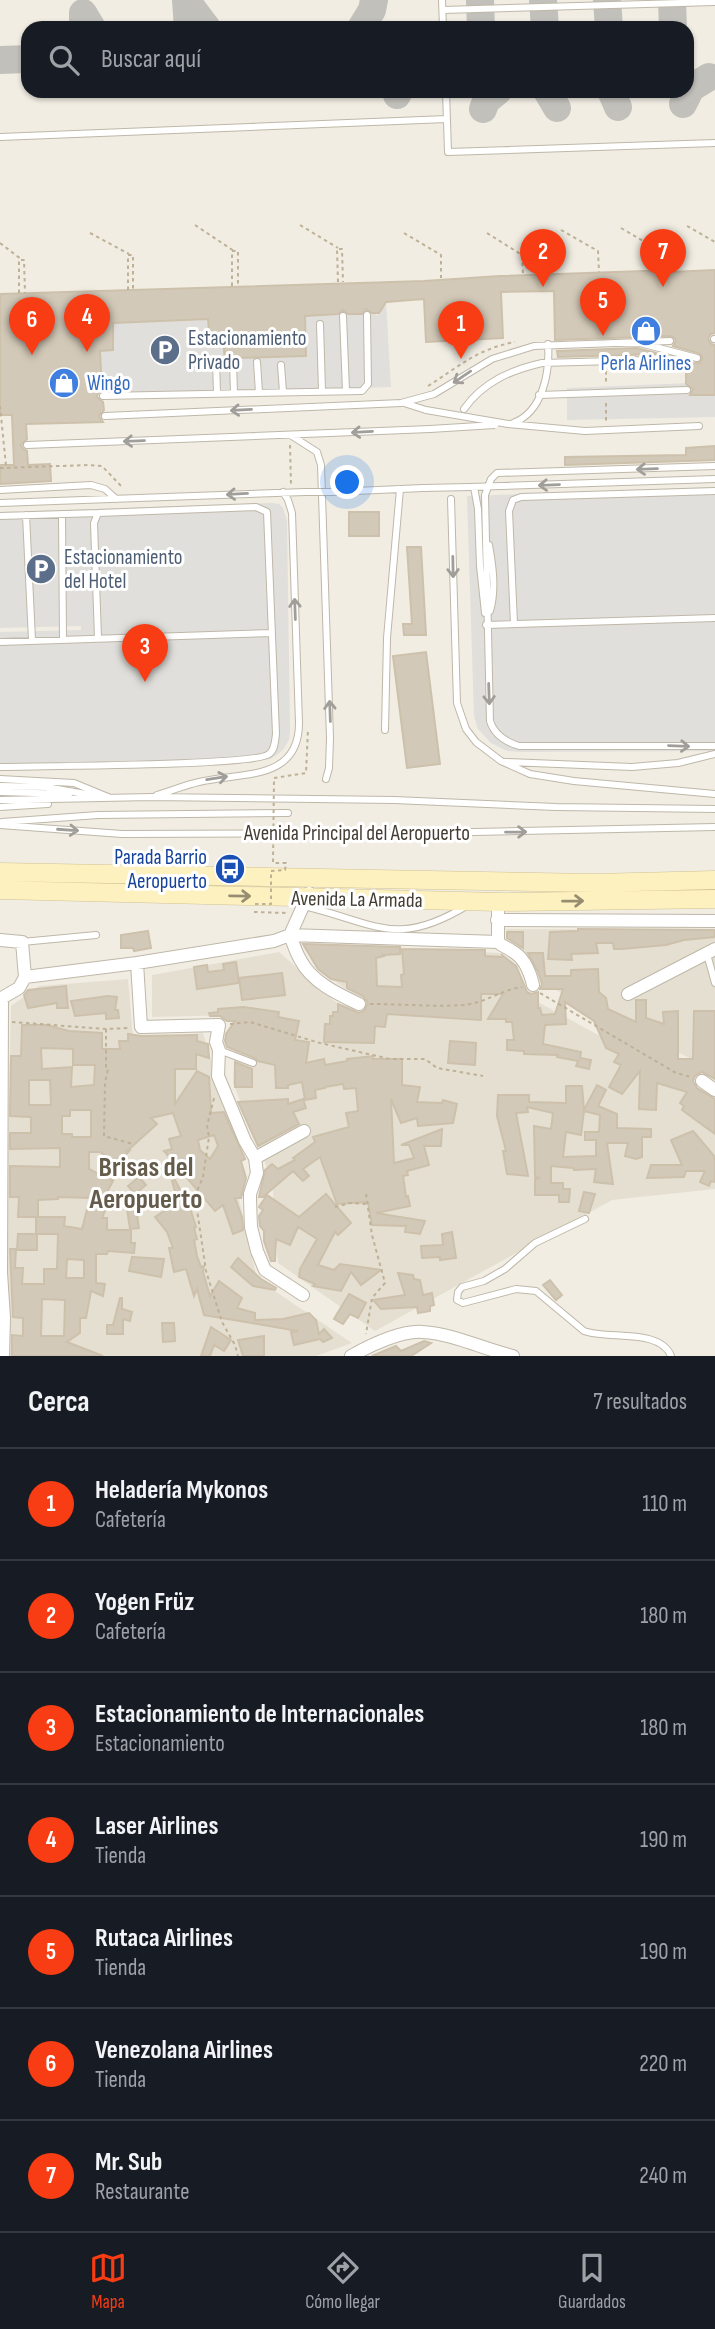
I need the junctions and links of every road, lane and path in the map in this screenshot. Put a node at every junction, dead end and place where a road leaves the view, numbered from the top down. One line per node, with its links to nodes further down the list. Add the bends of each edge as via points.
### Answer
1 (442, 0): 3 (lane)
2 (715, 2): 3 (lane)
3 (443, 10): 4 (lane)
4 (443, 21)
5 (446, 98): 6 (lane)
6 (447, 118): 7 (lane); 8 (lane, via 448,152)
7 (0, 137)
8 (715, 143)
9 (195, 225): 20 (path)
10 (300, 225): 19 (path)
11 (687, 226): 17 (path)
12 (621, 228): 23 (path, via 659,250)
13 (561, 230): 24 (path, via 598,251)
14 (90, 233): 21 (path)
15 (404, 233): 26 (path, via 441,255)
16 (486, 233): 25 (path, via 522,254)
17 (715, 242)
18 (0, 243): 22 (path)
19 (339, 249): 27 (path); 28 (path)
20 (235, 251): 29 (path); 30 (path)
21 (130, 255): 31 (path); 32 (path)
22 (22, 260): 33 (path); 34 (path)
23 (660, 271)
24 (599, 272)
25 (523, 275)
26 (441, 278)
27 (338, 282)
28 (343, 282)
29 (232, 286)
30 (238, 286)
31 (133, 289)
32 (128, 290)
33 (19, 293)
34 (24, 293)
35 (367, 315): 50 (lane, via 368,384 362,390)
36 (343, 316): 50 (lane)
37 (320, 324): 49 (lane)
38 (631, 341): 39 (lane); 40 (lane); 41 (lane)
39 (670, 341)
40 (548, 344): 46 (lane); 57 (lane, one-way to 57, via 492,359 442,390)
41 (697, 358)
42 (686, 359): 46 (lane)
43 (216, 360): 52 (lane)
44 (233, 362): 53 (lane)
45 (257, 362): 54 (lane)
46 (549, 362): 55 (lane); 59 (lane, via 503,375)
47 (281, 365): 51 (lane)
48 (687, 390): 55 (lane)
49 (322, 391): 50 (lane); 51 (lane)
50 (346, 391)
51 (283, 392): 54 (lane)
52 (218, 393): 53 (lane); 56 (lane)
53 (234, 393): 54 (lane)
54 (259, 393)
55 (539, 395): 61 (lane, via 529,412)
56 (103, 396)
57 (401, 402): 60 (lane, one-way to 60); 61 (lane, bridge)
58 (0, 406): 66 (path)
59 (464, 409)
60 (105, 416)
61 (508, 424): 62 (lane, via 585,431); 63 (lane, one-way to 63, bridge)
62 (699, 426)
63 (290, 435): 64 (lane, one-way to 64); 100 (lane, one-way to 63, via 330,738 321,465 317,452)
64 (27, 444)
65 (715, 466): 71 (lane, one-way to 71, via 497,474)
66 (6, 467): 67 (path); 74 (path, via 102,466)
67 (0, 468)
68 (715, 480): 71 (lane, one-way to 71)
69 (291, 485): 77 (path)
70 (472, 487): 71 (lane); 72 (lane, bridge); 87 (lane, via 477,498)
71 (487, 487): 87 (lane)
72 (400, 489): 77 (lane, bridge); 94 (lane, via 387,638)
73 (0, 490): 78 (lane, via 91,485)
74 (125, 490)
75 (715, 491): 86 (lane, via 513,500 509,506)
76 (282, 492): 77 (lane); 78 (lane, one-way to 78); 105 (lane, one-way to 76, via 198,782 277,767 296,747 292,513)
77 (302, 492)
78 (116, 499): 80 (lane)
79 (451, 499): 97 (lane, one-way to 97, via 457,703 466,729)
80 (0, 503)
81 (98, 513): 82 (lane); 88 (lane, via 265,510); 89 (lane, via 94,523)
82 (62, 514): 83 (lane); 90 (lane)
83 (26, 515): 84 (lane); 91 (lane)
84 (0, 516)
85 (715, 618): 86 (lane)
86 (514, 624): 87 (lane)
87 (486, 625): 95 (lane, one-way to 95, via 490,721 496,733 511,744)
88 (272, 633): 89 (lane); 98 (lane, via 276,734 267,756 207,762)
89 (98, 638): 90 (lane)
90 (63, 639): 91 (lane)
91 (32, 640): 92 (lane)
92 (0, 642)
93 (307, 722): 115 (path, bridge, via 306,773 274,778 273,863 286,863 285,870 271,872 271,904 255,904 254,912)
94 (386, 730)
95 (715, 747)
96 (715, 754): 97 (lane, via 632,767)
97 (501, 761): 103 (lane, via 551,778)
98 (0, 767)
99 (0, 779): 104 (lane, via 74,783)
100 (326, 779)
101 (0, 786): 104 (lane, via 46,787)
102 (0, 792): 104 (lane)
103 (715, 794)
104 (109, 797): 105 (lane); 106 (lane); 107 (lane)
105 (152, 797): 108 (lane)
106 (0, 800)
107 (0, 807)
108 (715, 809)
109 (288, 813): 110 (lane, via 98,815)
110 (0, 824): 111 (lane, Avenida Principal del Aeropuerto, one-way to 111, via 122,834)
111 (715, 827)
112 (0, 872): 115 (main road, Avenida La Armada)
113 (715, 880): 115 (main road, Avenida La Armada)
114 (0, 890): 115 (main road, Avenida La Armada, one-way to 115)
115 (306, 899): 117 (main road, Avenida La Armada); 117 (lane, via 360,924 404,930 436,922); 121 (street)
116 (715, 899): 118 (main road, Avenida La Armada, one-way to 116)
117 (475, 901): 118 (main road, Avenida La Armada)
118 (498, 911): 119 (street); 124 (street)
119 (715, 921)
120 (96, 935): 123 (lane)
121 (290, 935): 124 (street); 126 (street); 132 (street, via 301,963 317,980)
122 (0, 940): 123 (street)
123 (22, 942): 127 (street)
124 (498, 942): 129 (street, via 516,953 529,969)
125 (711, 950): 128 (lane); 130 (street)
126 (137, 963): 127 (street); 135 (street)
127 (25, 977): 131 (street, via 19,988)
128 (715, 979)
129 (533, 985): 132 (path, via 464,1005); 141 (path, via 676,1073)
130 (628, 994)
131 (1, 998): 133 (street)
132 (359, 1004)
133 (2, 1021): 136 (path); 153 (street)
134 (219, 1025): 135 (street); 137 (street); 140 (path, via 250,1022 320,1043 390,1059 425,1059 437,1068)
135 (141, 1027): 136 (path)
136 (106, 1029): 144 (path, via 104,1136)
137 (219, 1050): 138 (lane); 139 (street)
138 (253, 1063)
139 (218, 1076): 145 (street); 154 (path, via 207,1126 203,1177 195,1196 206,1271 222,1322)
140 (483, 1076)
141 (702, 1081): 142 (street)
142 (715, 1090)
143 (304, 1131): 145 (street)
144 (133, 1144)
145 (256, 1158): 150 (street, via 250,1200 257,1251 265,1270)
146 (366, 1194): 147 (path)
147 (369, 1203): 148 (path); 151 (path, via 385,1283 372,1297)
148 (335, 1207)
149 (585, 1219): 157 (lane, via 535,1244 484,1281 462,1287 457,1300 463,1303 516,1290 536,1291 584,1331 658,1342)
150 (303, 1295)
151 (364, 1348): 152 (street, via 421,1332); 155 (street)
152 (499, 1354): 156 (street)
153 (3, 1356)
154 (239, 1356)
155 (351, 1356)
156 (513, 1356)
157 (671, 1356)

